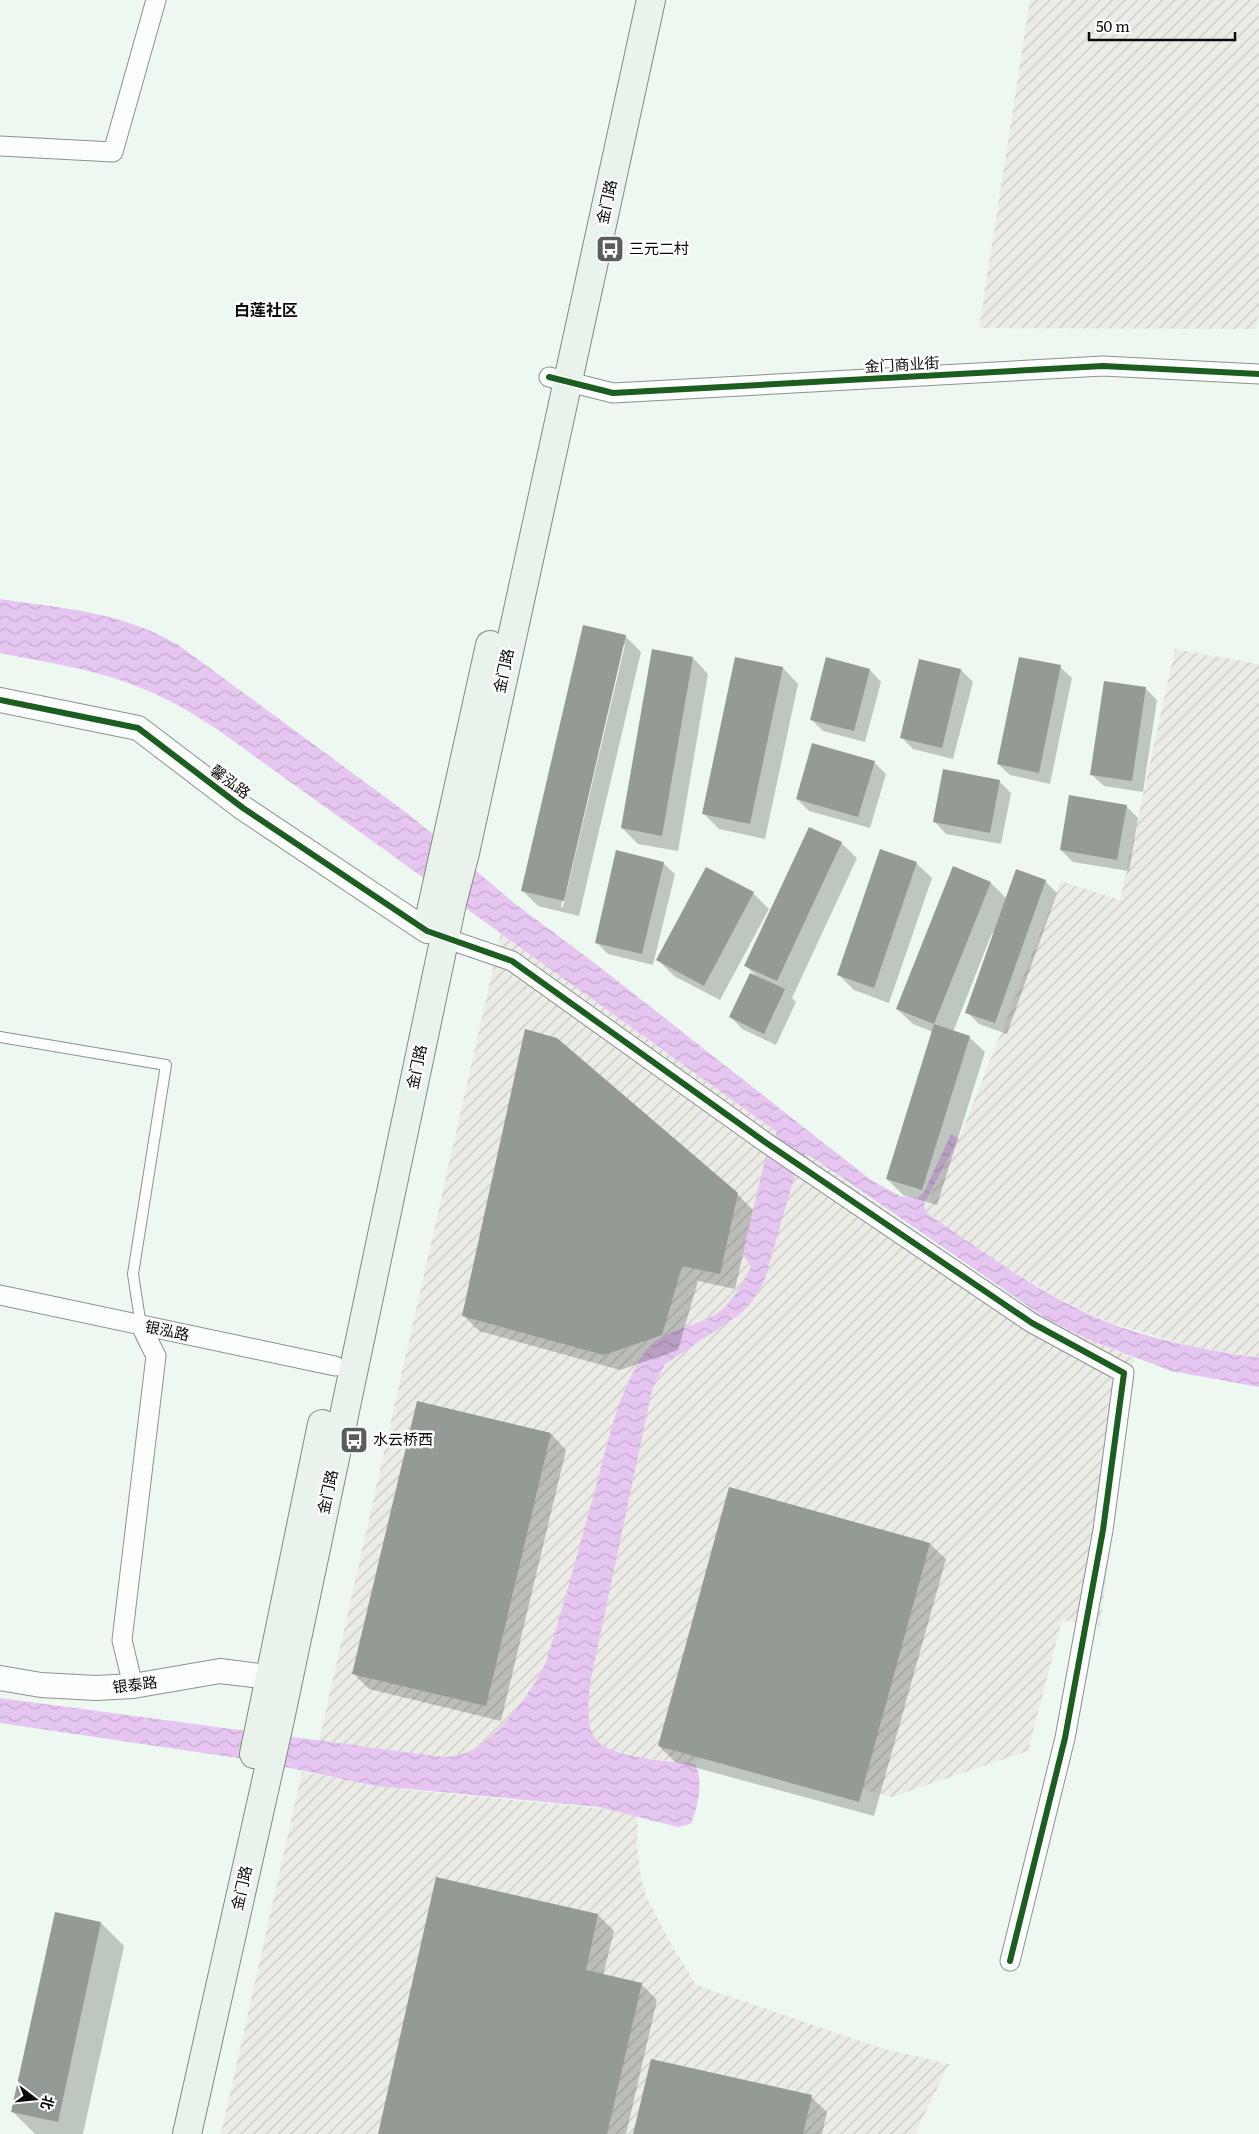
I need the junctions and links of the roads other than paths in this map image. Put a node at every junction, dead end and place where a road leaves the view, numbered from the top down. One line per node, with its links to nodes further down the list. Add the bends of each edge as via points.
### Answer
1 (156, 0): 4 (street, via 113,152)
2 (632, 0): 6 (main road, 金门路)
3 (652, 0): 6 (main road, 金门路)
4 (0, 146)
5 (1259, 374): 6 (street, 金门商业街, via 1103,366 613,393)
6 (558, 380): 8 (main road, 金门路)
7 (0, 700): 8 (street, 馨泓路, via 138,728 243,808)
8 (436, 934): 12 (main road, 金门路); 16 (main road, 金门路); 18 (street, via 512,961 816,1177 1032,1322 1124,1373 1103,1530 1065,1738)
9 (0, 1037): 11 (lane, via 166,1065 133,1274)
10 (0, 1295): 11 (street, 银泓路)
11 (142, 1326): 12 (street, 银泓路); 15 (street, via 156,1356 122,1640)
12 (335, 1366): 13 (main road, 金门路)
13 (268, 1677): 15 (street, 银泰路, via 220,1671); 16 (main road, 金门路)
14 (0, 1678): 15 (street, 银泰路, via 76,1688)
15 (133, 1686)
16 (270, 1722): 17 (main road, 金门路)
17 (259, 1772): 19 (main road, 金门路); 20 (main road, 金门路)
18 (1010, 1961)
19 (169, 2134)
20 (188, 2134)

